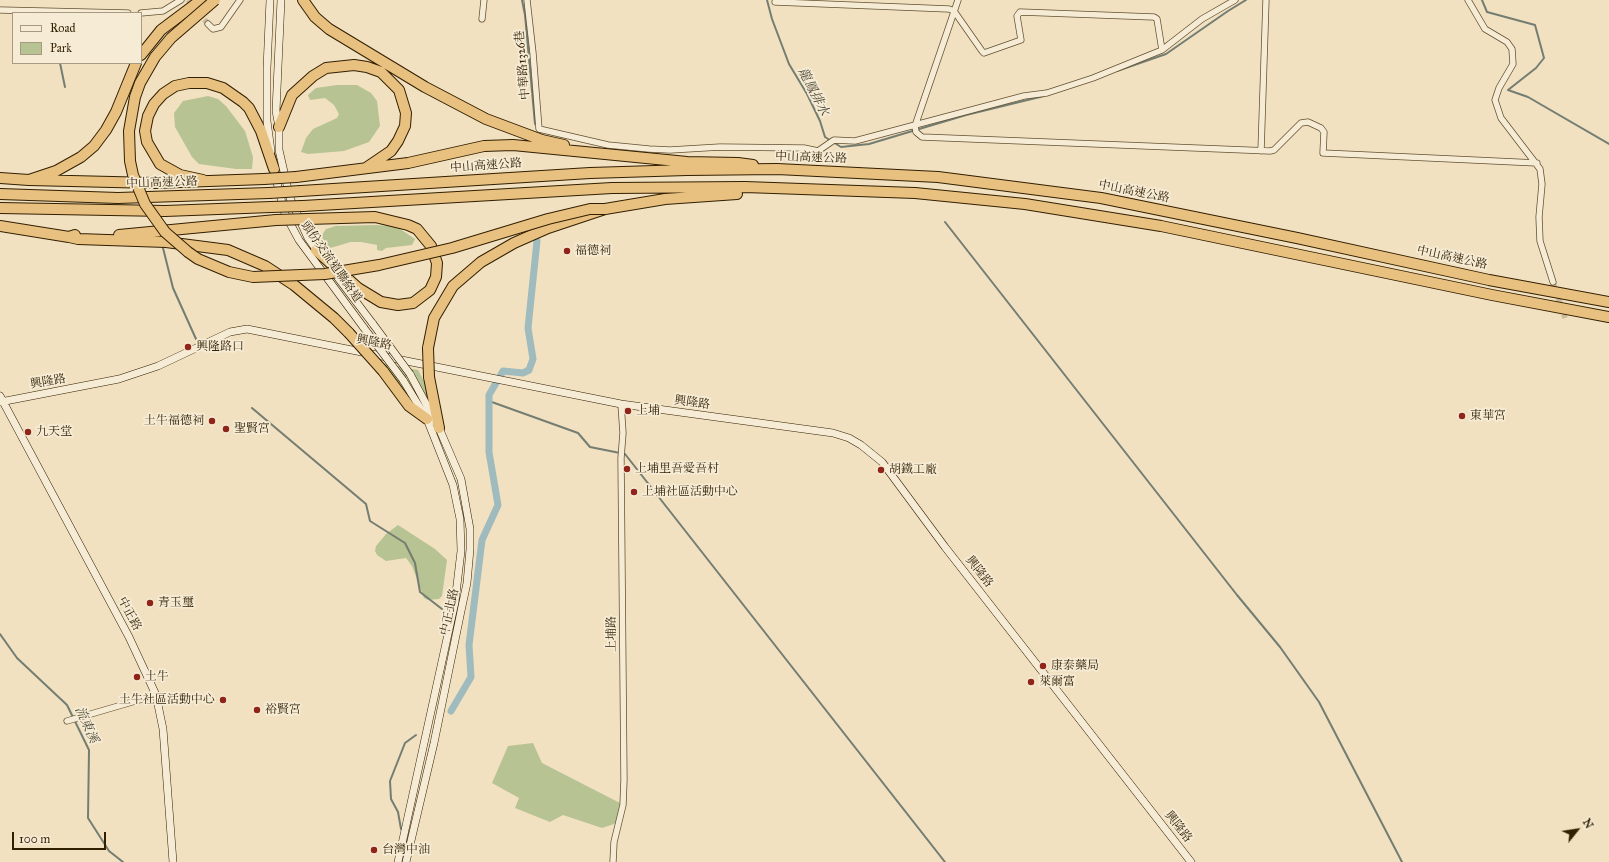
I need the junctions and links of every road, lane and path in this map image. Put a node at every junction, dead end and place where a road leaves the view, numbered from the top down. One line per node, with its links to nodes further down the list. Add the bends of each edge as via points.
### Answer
1 (181, 0): 18 (street, via 163,11)
2 (202, 0): 22 (highway, via 161,30)
3 (215, 0): 38 (highway, bridge, via 171,38 152,62 134,97 129,131 133,175 145,204 165,232 198,259 229,272 253,277 325,274 385,264 452,248 548,219 590,209)
4 (240, 0): 20 (street, via 221,27 213,29)
5 (270, 0): 30 (main road, 頭份交流道聯絡道, via 267,121)
6 (281, 0): 25 (main road, 頭份交流道聯絡道, via 276,111)
7 (303, 0): 27 (highway, via 315,17 329,29 425,87 486,119 542,140)
8 (484, 0): 19 (street)
9 (527, 0): 24 (street, 中華路1326巷, via 539,129 608,145 649,149 720,147 804,148 818,151 834,140 855,141)
10 (958, 0): 16 (street)
11 (1235, 0): 21 (street, via 1202,19)
12 (1266, 0): 26 (street)
13 (1468, 0): 28 (street, via 1485,29 1507,42 1512,49 1513,64 1495,100 1501,118)
14 (775, 2): 16 (street)
15 (0, 10): 17 (street)
16 (954, 11): 21 (street, via 984,53 1021,40 1017,16 1020,12 1154,17 1157,19); 24 (street)
17 (85, 12)
18 (142, 13)
19 (482, 18)
20 (208, 24)
21 (1162, 50): 24 (street, via 1093,78 1047,93 1018,97)
22 (142, 54)
23 (136, 64): 33 (highway, via 116,112 94,146 70,164)
24 (915, 126): 26 (street, via 916,132 922,137)
25 (279, 127): 29 (highway, via 292,94 326,68 354,65 381,72 399,90 406,113 405,126 391,151); 41 (main road, 頭份交流道聯絡道, via 279,150 290,198)
26 (1261, 151): 28 (street, via 1274,150 1301,123 1308,122 1324,132 1323,153)
27 (623, 156): 29 (highway, via 513,145 484,146 408,163); 31 (highway, via 687,162 738,163)
28 (1537, 163): 42 (street, via 1542,176 1540,241)
29 (365, 168): 34 (highway, bridge, via 296,177)
30 (274, 169): 34 (highway, via 261,131 249,108 223,88 207,83 189,82 175,86 158,99 148,116 145,131 147,142 160,164 169,171); 46 (main road, 頭份交流道聯絡道, bridge, via 285,214 293,229 312,259)
31 (777, 169): 36 (highway, 中山高速公路, bridge, via 590,173 269,193 118,198); 43 (highway, 中山高速公路, via 938,177 1101,198 1489,280)
32 (0, 178): 33 (highway)
33 (29, 180): 34 (highway, via 154,183)
34 (203, 180)
35 (768, 188): 37 (highway, bridge, via 612,188 303,206 144,211); 38 (highway, via 757,193 665,199); 44 (highway, via 915,193 1025,204 1161,226)
36 (0, 194)
37 (0, 208)
38 (605, 209): 50 (highway, bridge, via 548,228 514,243 489,256 453,286 439,308 431,328 428,348 429,377)
39 (0, 226): 40 (highway)
40 (69, 237): 41 (highway, bridge, via 77,234 130,234 276,220 388,218 417,229 431,246 437,263 436,277 430,290 413,302 398,305 381,302 358,288); 49 (highway, bridge, via 166,242 228,250 265,266 294,285 334,318 383,371 409,406)
41 (316, 250): 45 (main road, 頭份交流道聯絡道, bridge)
42 (1553, 282)
43 (1609, 302)
44 (1609, 317)
45 (410, 374): 50 (main road, 中正北路)
46 (403, 380): 49 (main road, 中正北路)
47 (1, 400): 48 (main road, 興隆路, via 119,380 158,366 230,332 247,329); 51 (main road, 中正路, via 129,637)
48 (621, 404): 56 (street, 上埔路, via 624,780 623,804 614,842); 57 (main road, 興隆路, via 833,433 861,445 875,456)
49 (427, 419): 54 (main road, 中正北路, via 458,503 460,564 455,602)
50 (439, 428): 55 (main road, 中正北路, via 451,453 464,494 470,529 469,566 435,738)
51 (156, 695): 52 (street); 53 (main road, 中正路, via 163,729)
52 (67, 721)
53 (173, 862)
54 (398, 862)
55 (406, 862)
56 (613, 862)
57 (1191, 862)

